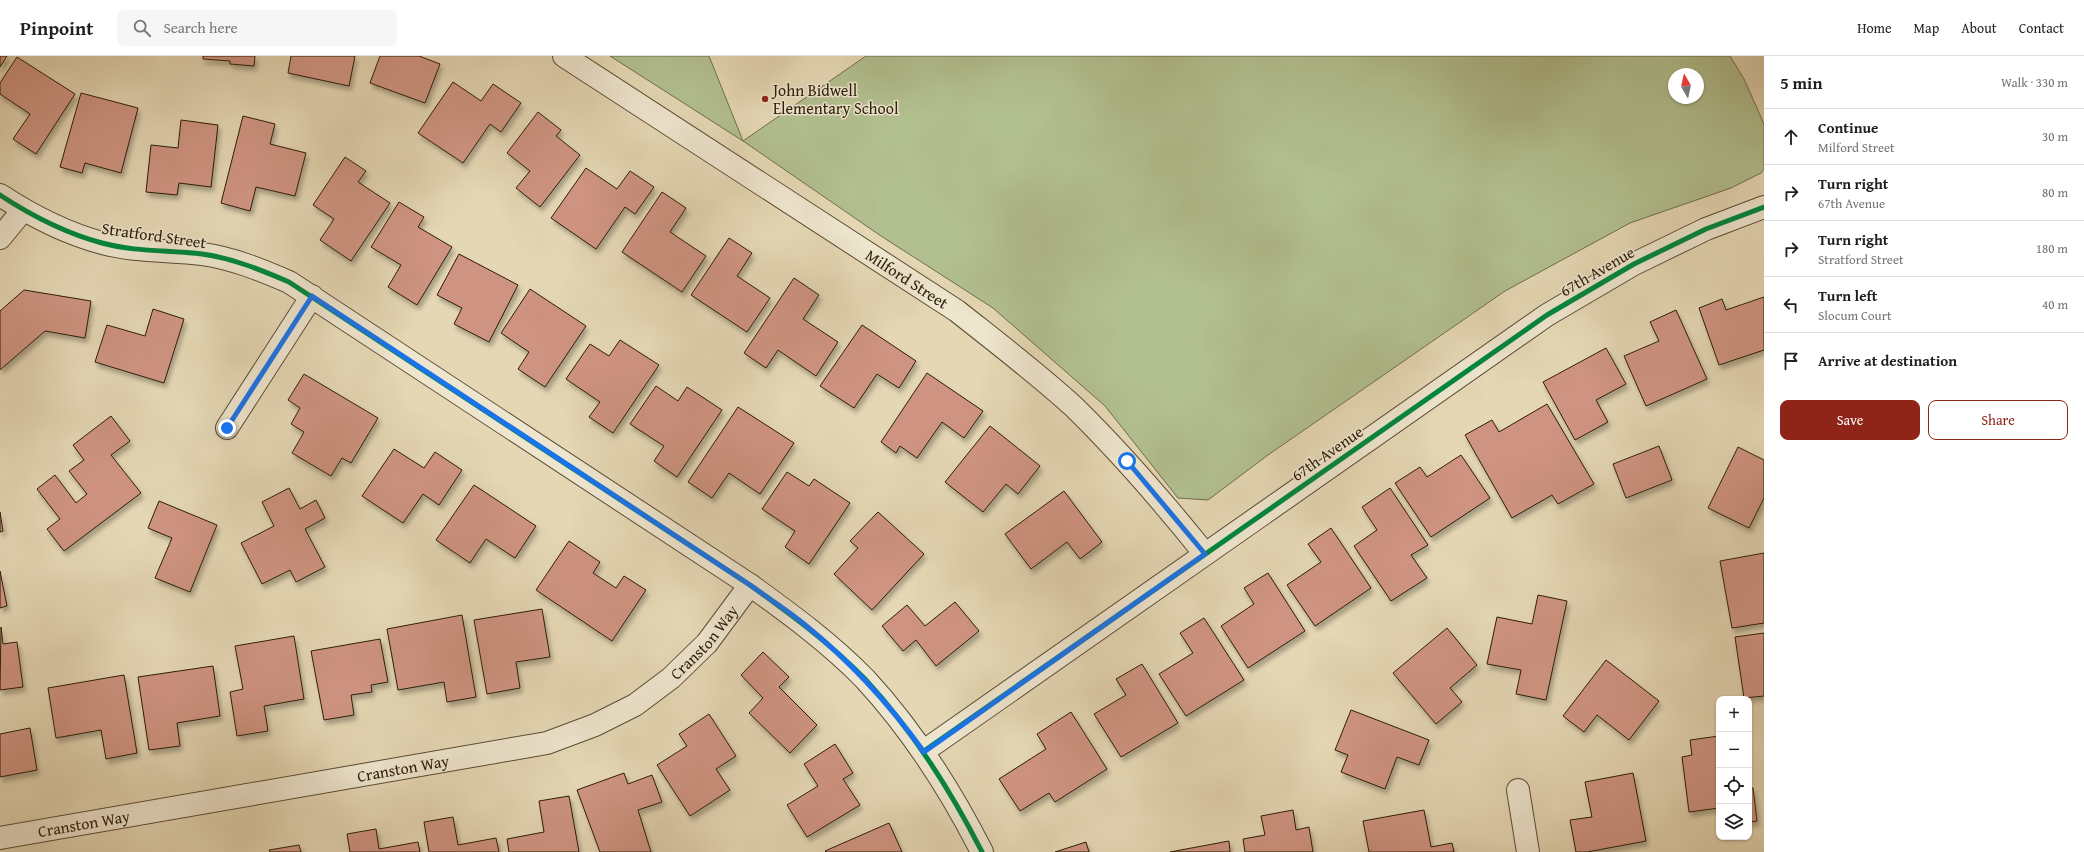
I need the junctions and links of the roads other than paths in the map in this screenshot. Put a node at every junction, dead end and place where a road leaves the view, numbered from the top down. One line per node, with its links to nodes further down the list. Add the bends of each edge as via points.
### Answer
1 (564, 56): 8 (street, Milford Street, via 957,311 1073,407 1127,461)
2 (0, 195): 4 (street, Stratford Street)
3 (1764, 207): 8 (street, 67th Avenue, via 1706,229 1634,264 1547,315)
4 (23, 210): 5 (street); 6 (street, Stratford Street, via 60,229 103,243 147,251 203,254 247,264 289,282)
5 (0, 238)
6 (312, 296): 7 (street); 9 (street, Stratford Street)
7 (227, 428)
8 (1205, 554): 10 (street, 67th Avenue)
9 (750, 585): 10 (street, Stratford Street, via 805,625 864,679); 12 (street, Cranston Way, via 707,643 671,678 635,705 602,722 547,742)
10 (924, 752): 13 (street, Stratford Street, via 959,807)
11 (1518, 790): 14 (street)
12 (0, 838)
13 (982, 852)
14 (1528, 852)

